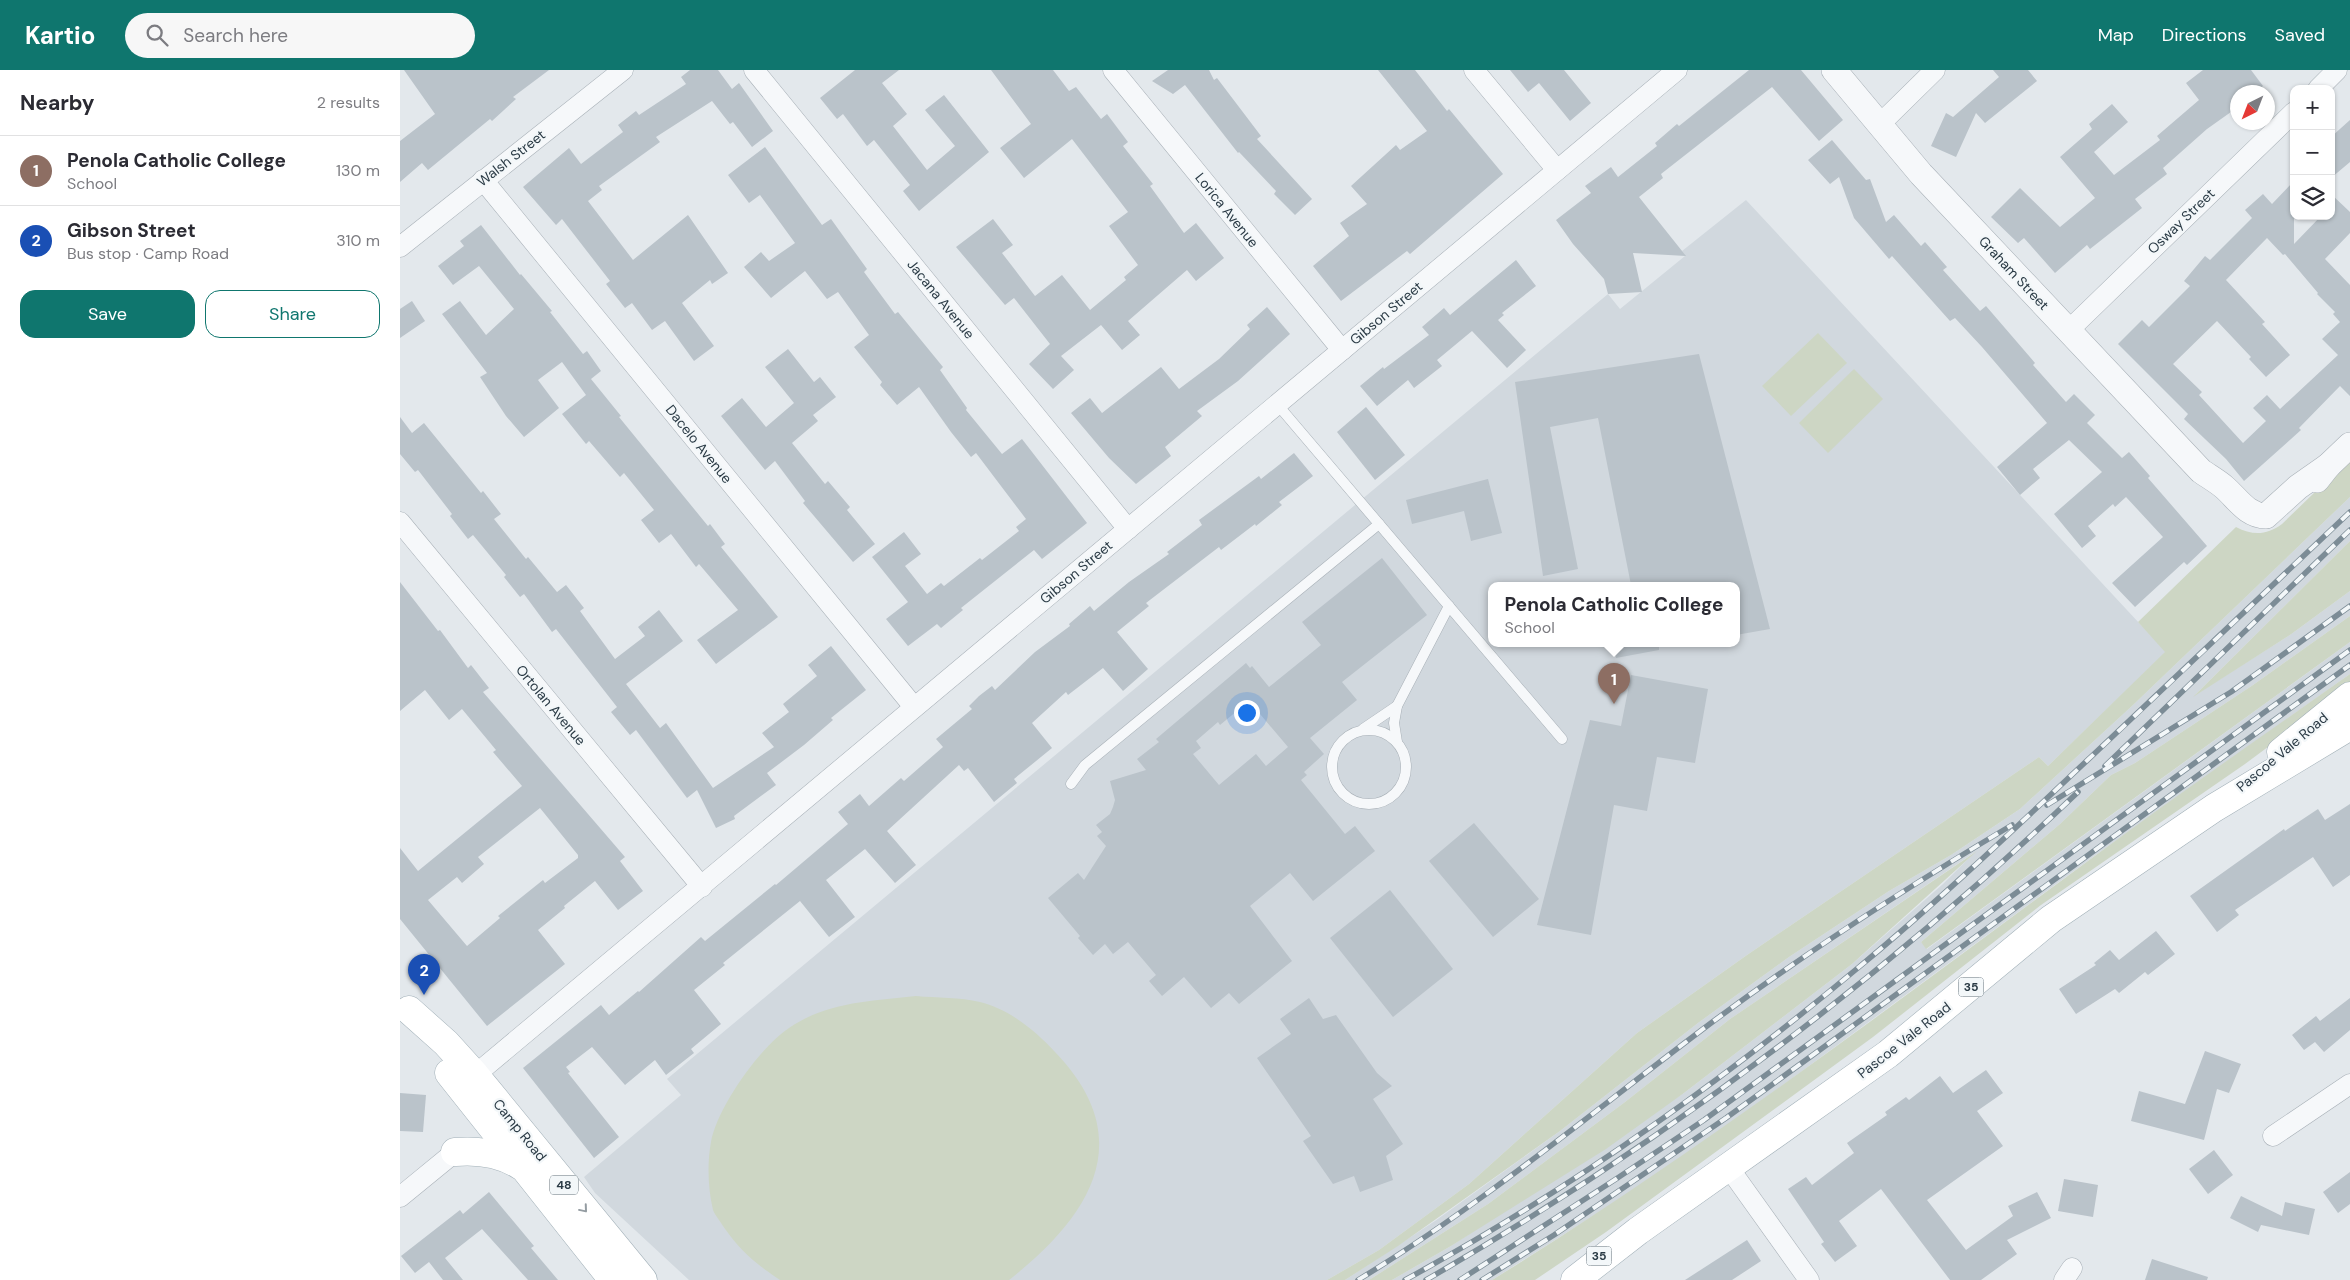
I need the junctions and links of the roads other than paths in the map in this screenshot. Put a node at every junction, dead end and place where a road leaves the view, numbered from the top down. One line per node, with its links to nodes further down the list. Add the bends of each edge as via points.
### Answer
1 (622, 70): 13 (street, Walsh Street)
2 (754, 70): 21 (street, Jacana Avenue)
3 (1113, 70): 16 (street, Lorica Avenue)
4 (1474, 70): 12 (street)
5 (1677, 70): 12 (street, Gibson Street)
6 (1834, 70): 11 (street, Graham Street)
7 (1935, 70): 11 (street)
8 (2337, 70): 9 (street)
9 (2322, 85)
10 (2290, 116): 15 (street, Osway Street)
11 (1879, 125): 15 (street, Graham Street)
12 (1557, 170): 16 (street, Gibson Street)
13 (483, 180): 14 (street, Walsh Street); 24 (street, Dacelo Avenue)
14 (400, 247)
15 (2068, 330): 18 (street, Graham Street, via 2201,471 2257,516 2266,516)
16 (1342, 350): 17 (street, Gibson Street)
17 (1277, 404): 20 (lane); 21 (street, Gibson Street)
18 (2350, 445)
19 (400, 522): 30 (street, Ortolan Avenue)
20 (1378, 524): 22 (lane); 29 (lane, via 1085,765)
21 (1128, 529): 24 (street, Gibson Street)
22 (1449, 606): 23 (lane); 27 (lane)
23 (1397, 706): 26 (lane); 28 (lane, via 1394,723)
24 (914, 707): 30 (street, Gibson Street)
25 (2347, 717): 36 (main road, Pascoe Vale Road / 35, via 2051,919 1888,1054)
26 (1361, 730): 28 (lane, via 1384,732); 28 (lane, via 1341,743 1332,764 1338,787 1357,802 1382,802 1401,786 1406,762)
27 (1562, 739)
28 (1397, 742)
29 (1071, 784)
30 (702, 887): 32 (street, Gibson Street)
31 (404, 1004): 32 (main road, Camp Road / 48, via 434,1054)
32 (468, 1082): 35 (main road, via 470,1128); 37 (main road, Camp Road / 48); 41 (main road, Camp Road / 48, one-way to 41)
33 (2350, 1084): 34 (street)
34 (2273, 1136)
35 (455, 1152): 37 (main road, via 475,1150 499,1156); 38 (street)
36 (1729, 1168): 39 (main road, Pascoe Vale Road / 35); 44 (street)
37 (527, 1170): 40 (main road, Camp Road / 48)
38 (400, 1197)
39 (1638, 1231): 42 (main road, Pascoe Vale Road / 35); 43 (main road, Pascoe Vale Road / 35)
40 (612, 1280)
41 (643, 1280)
42 (1560, 1280)
43 (1575, 1280)
44 (1809, 1280)

